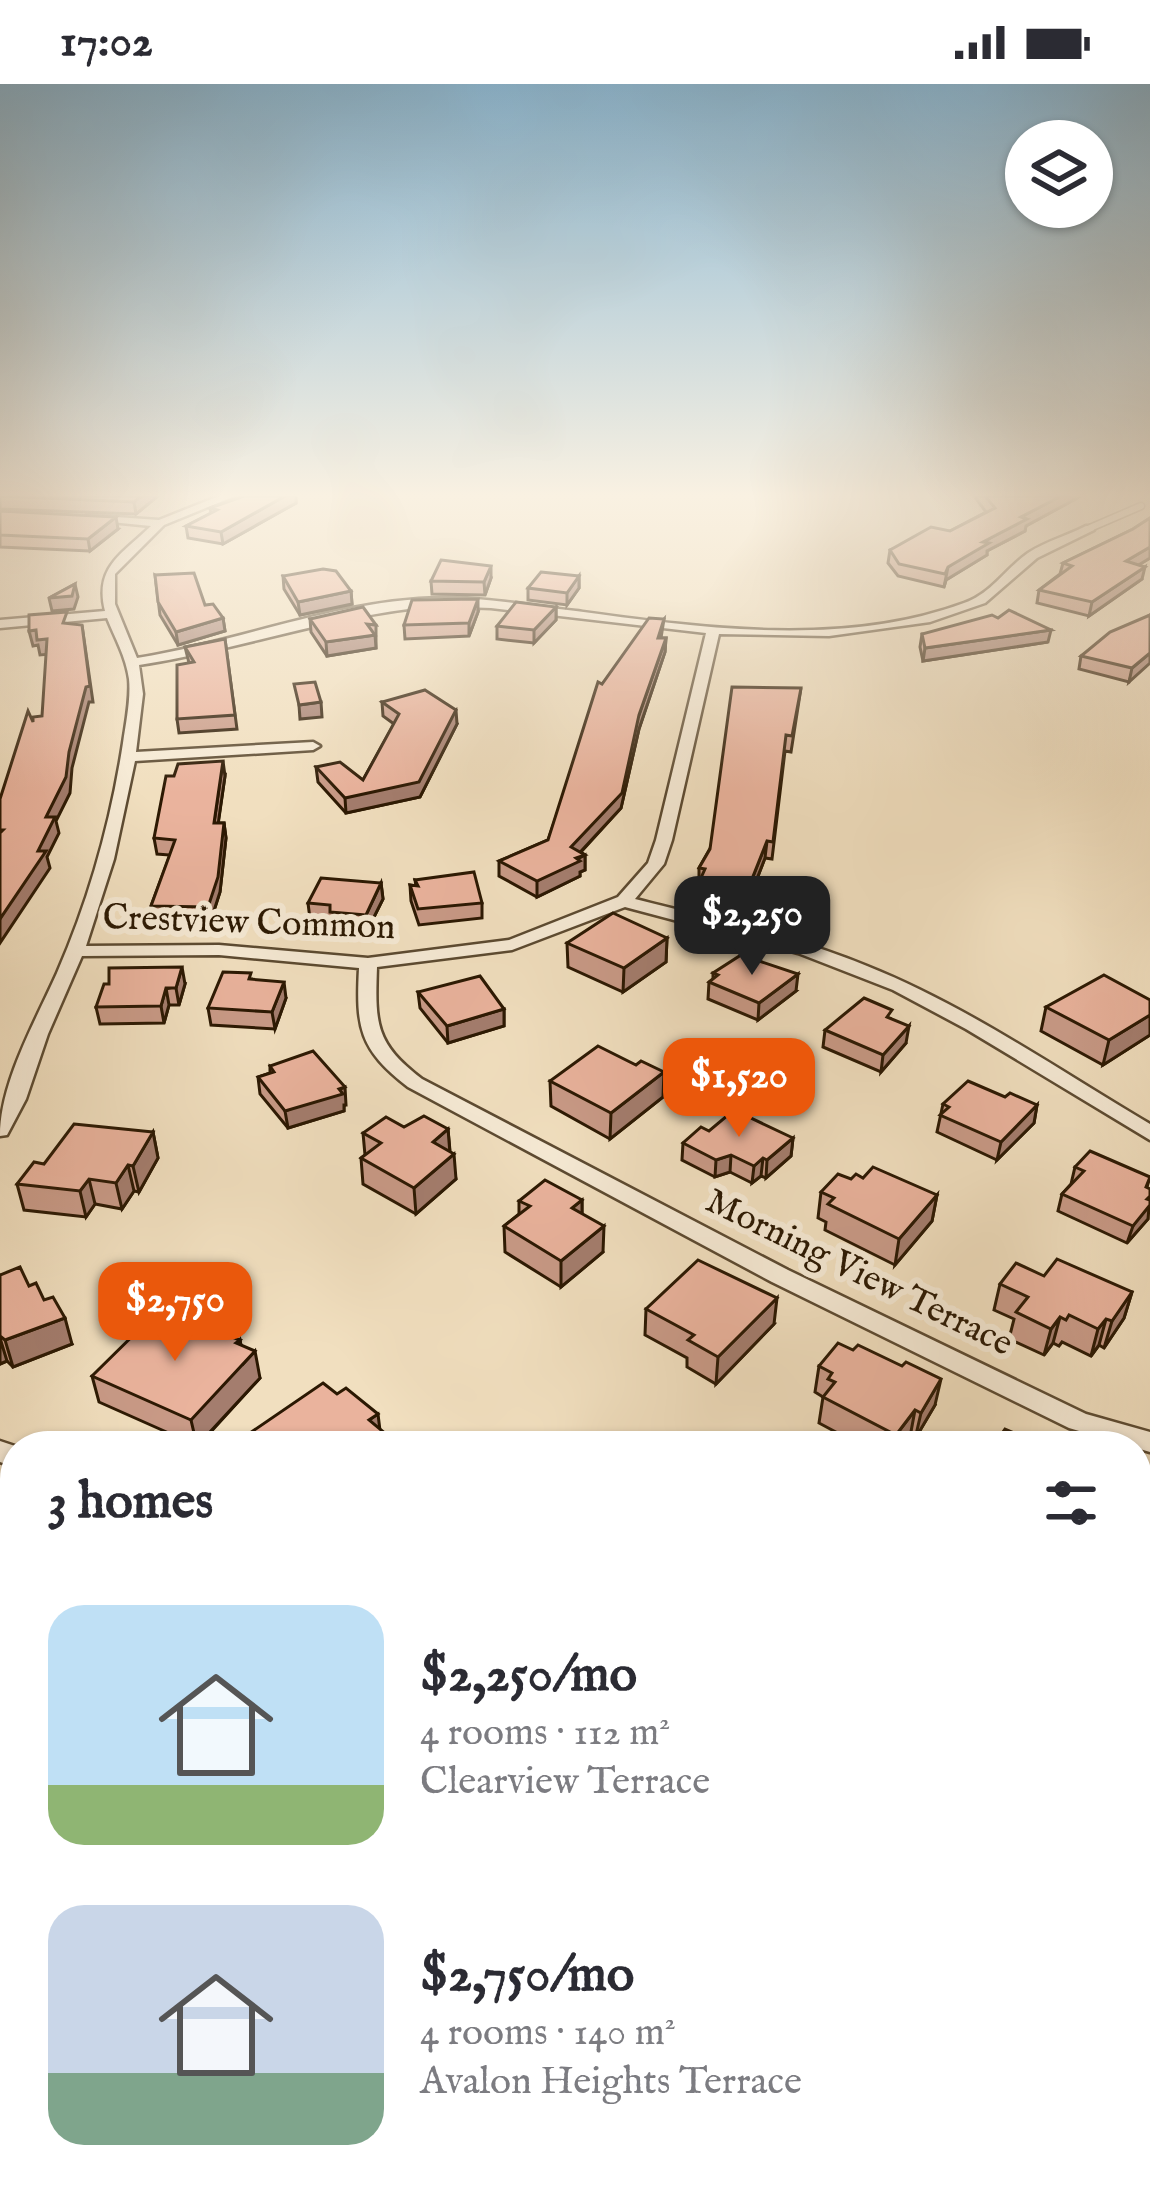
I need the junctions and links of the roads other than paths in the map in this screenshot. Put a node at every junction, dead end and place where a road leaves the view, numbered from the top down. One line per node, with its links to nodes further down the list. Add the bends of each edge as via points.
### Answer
1 (106, 595): 3 (street)
2 (993, 595): 5 (street, via 940,615 844,630)
3 (110, 614): 4 (street); 6 (street)
4 (0, 624)
5 (714, 629): 6 (street, via 422,603); 9 (street, via 664,840 656,864)
6 (134, 662): 8 (street)
7 (313, 746): 8 (street)
8 (130, 757): 10 (street)
9 (624, 901): 11 (street, Crestview Common, via 512,945); 13 (street, via 866,971)
10 (75, 951): 11 (street, Crestview Common, via 219,950); 12 (street)
11 (368, 963): 14 (street, Morning View Terrace, via 367,1034 415,1083 801,1287)
12 (0, 1130)
13 (1150, 1133)
14 (1112, 1431)

